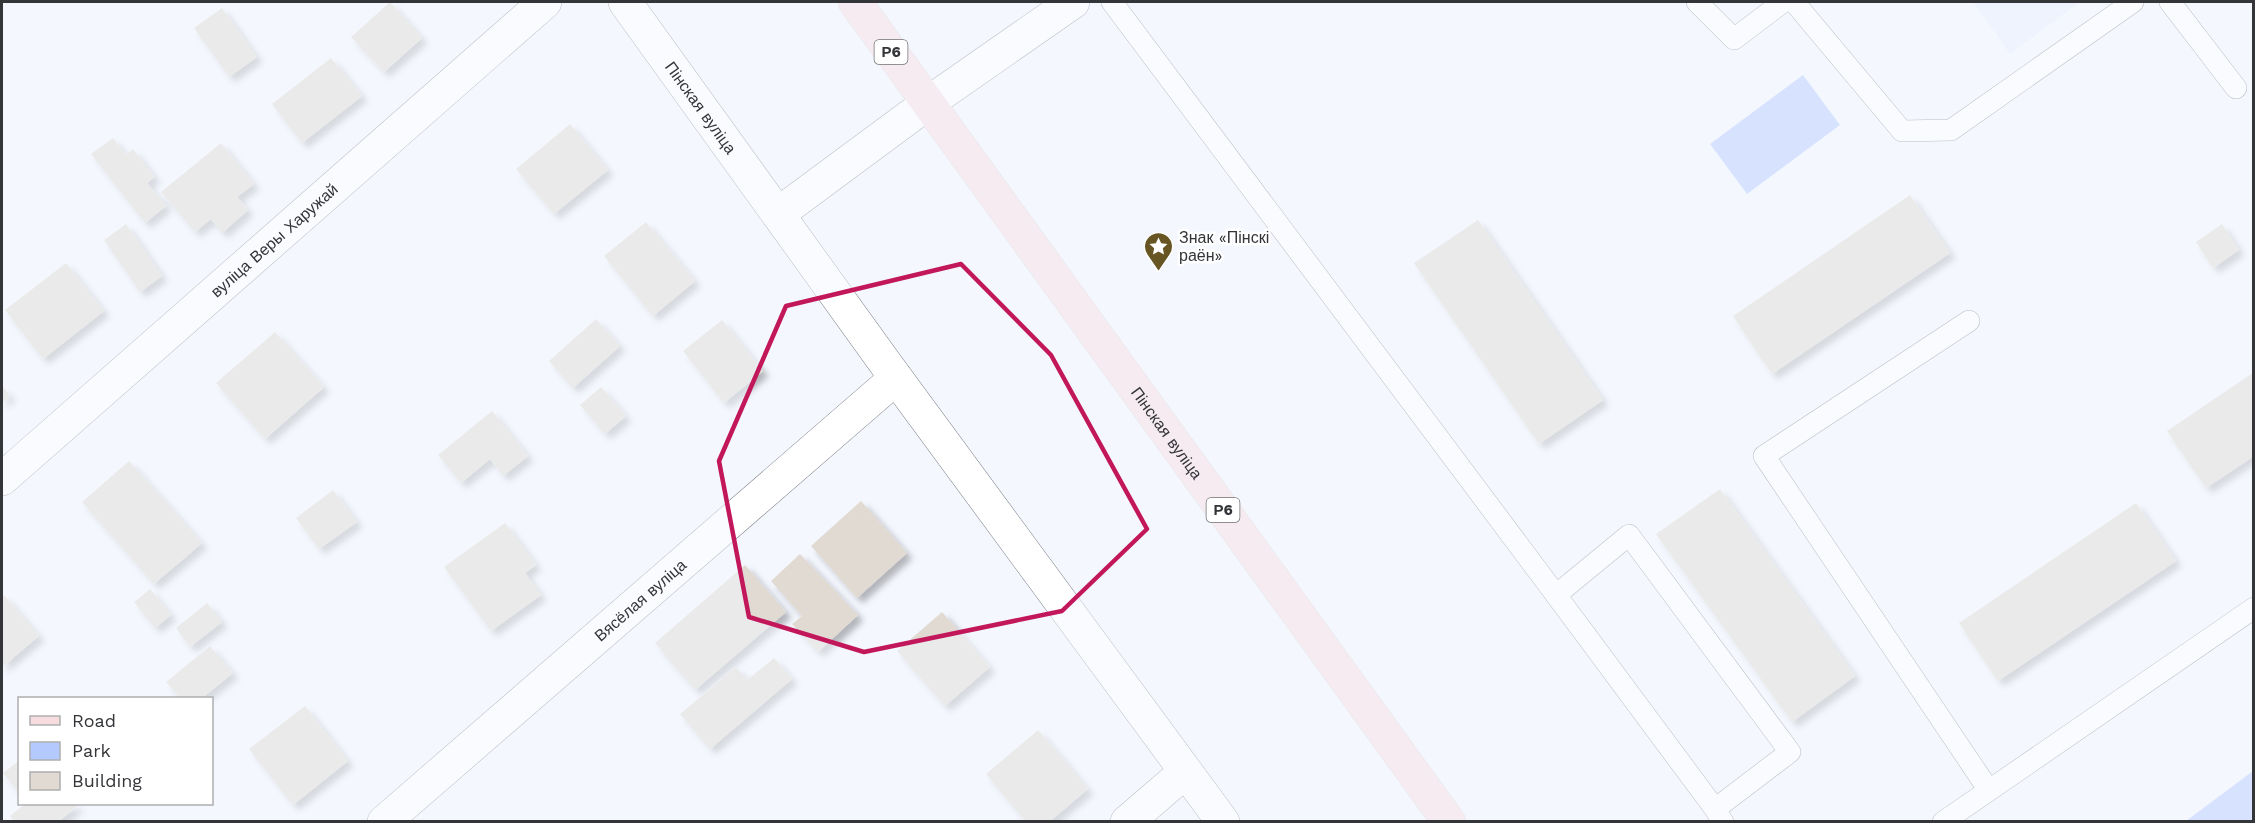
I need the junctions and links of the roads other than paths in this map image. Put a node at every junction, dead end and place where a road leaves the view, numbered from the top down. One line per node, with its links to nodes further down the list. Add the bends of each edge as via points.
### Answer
1 (545, 2): 16 (street, вуліца Веры Харужай)
2 (625, 2): 13 (street, Пінская вуліца)
3 (855, 2): 12 (main road, Пінская вуліца / Р6)
4 (1073, 2): 12 (street)
5 (1112, 2): 17 (lane)
6 (1697, 2): 7 (lane, via 1734,39)
7 (1783, 2)
8 (1794, 2): 9 (lane, via 1902,131 1951,130)
9 (2133, 2)
10 (2170, 2): 11 (lane)
11 (2236, 88)
12 (928, 103): 13 (street); 25 (main road, Пінская вуліца / Р6)
13 (778, 214): 15 (street, Пінская вуліца)
14 (1969, 321): 20 (lane, via 1764,456)
15 (896, 378): 19 (street, Пінская вуліца); 22 (street, Вясёлая вуліца)
16 (2, 479)
17 (1556, 595): 21 (lane); 21 (lane, via 1629,535 1790,752)
18 (2253, 608): 20 (lane)
19 (1185, 772): 23 (street); 24 (street, Пінская вуліца)
20 (1988, 789): 26 (lane)
21 (1719, 816)
22 (384, 822)
23 (1127, 822)
24 (1222, 822)
25 (1449, 822)
26 (1943, 822)

